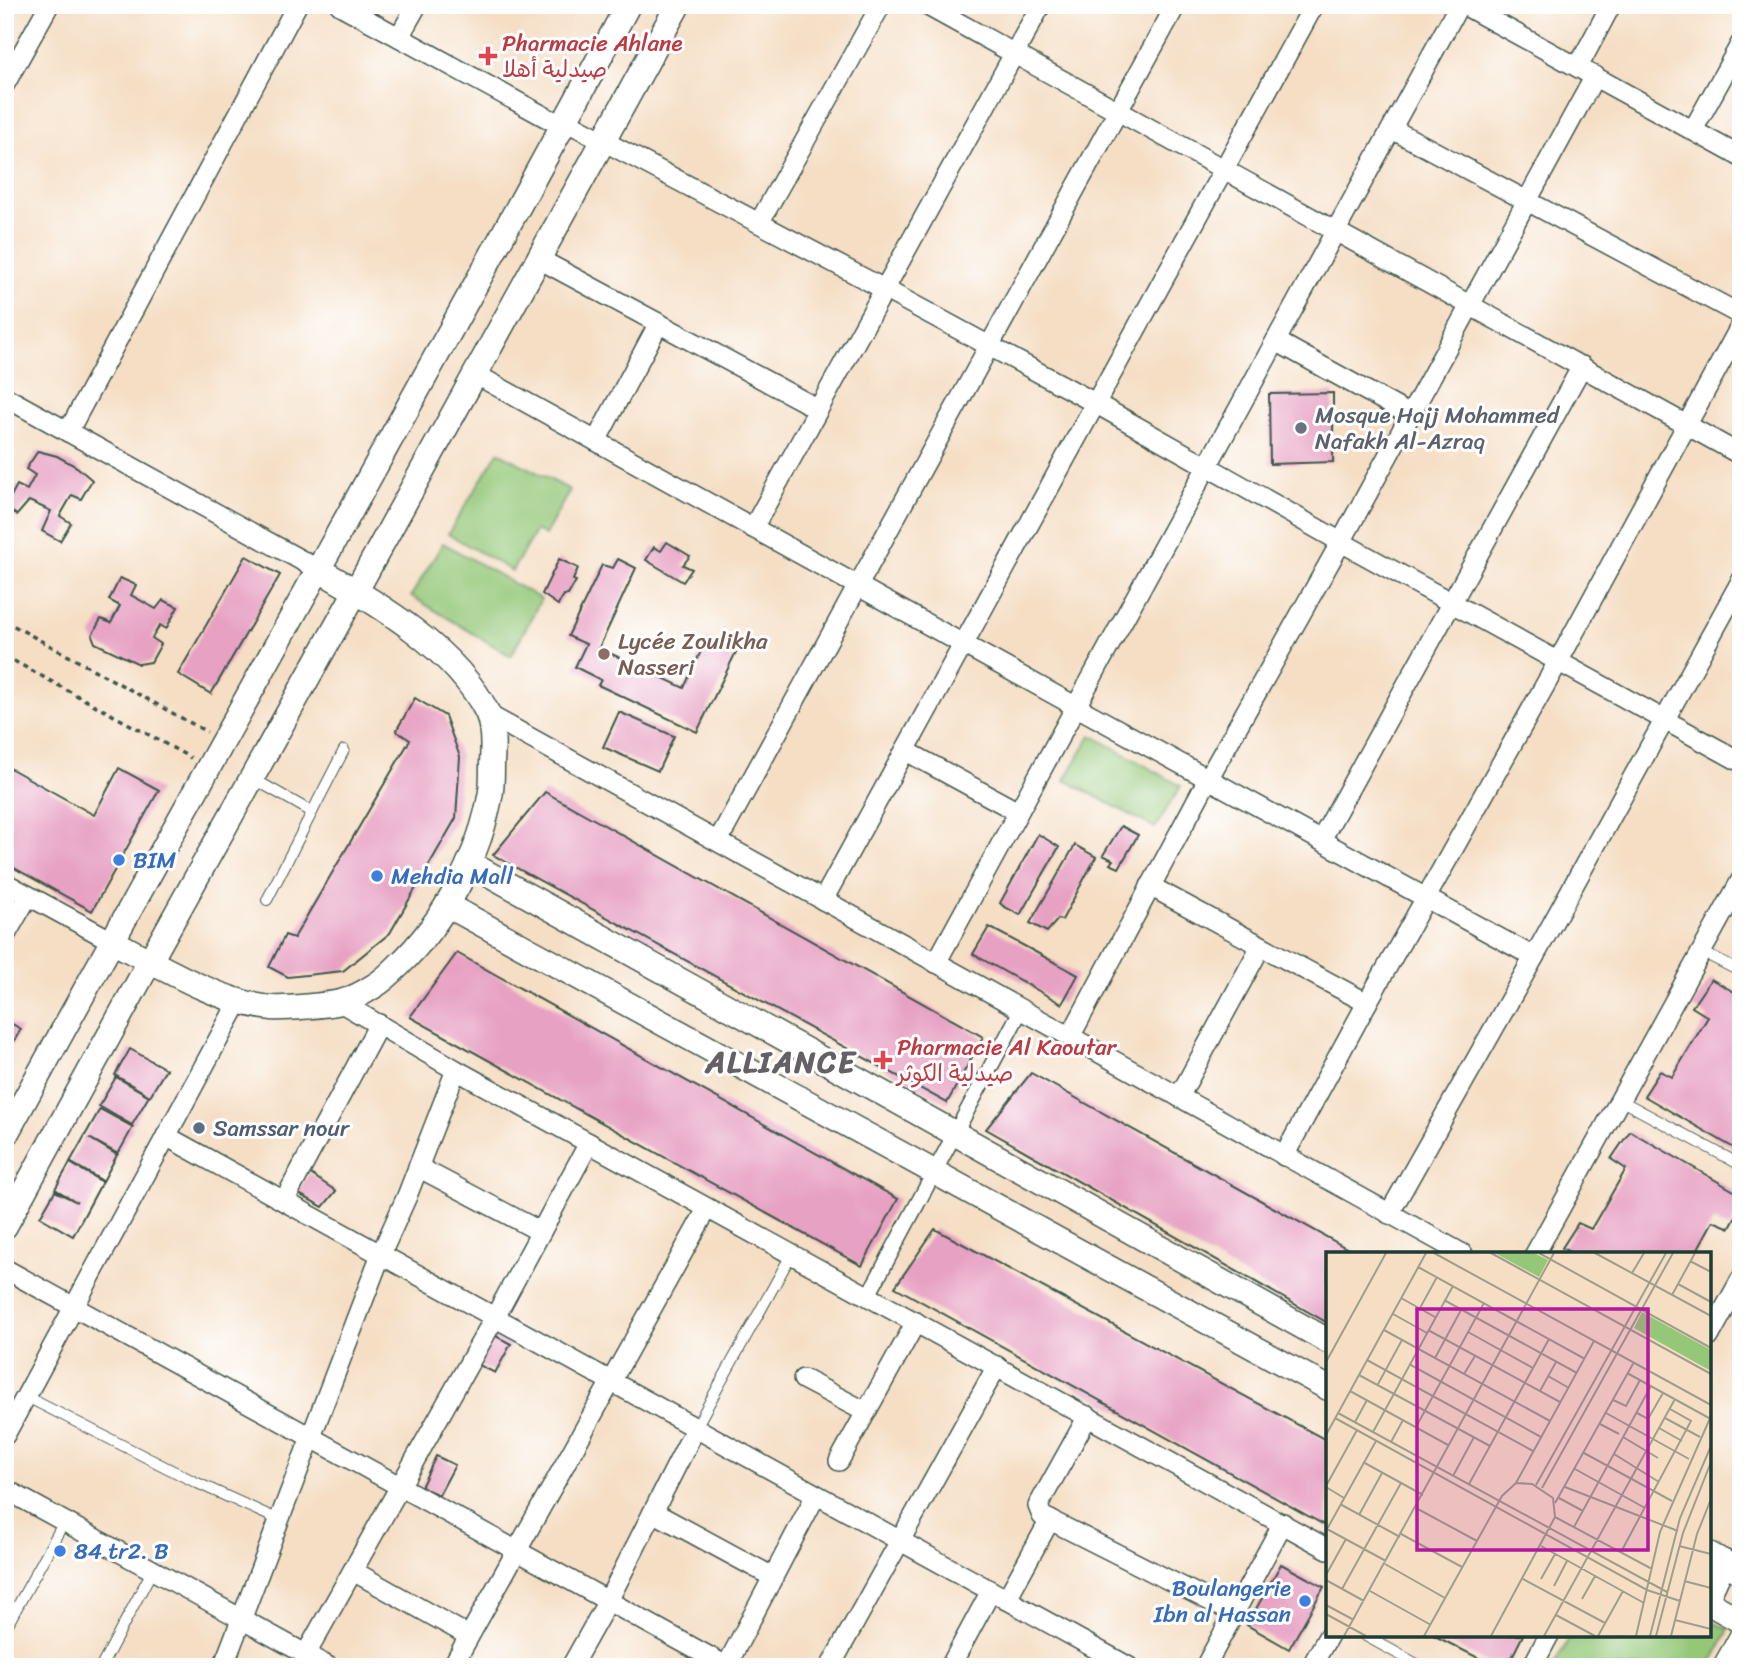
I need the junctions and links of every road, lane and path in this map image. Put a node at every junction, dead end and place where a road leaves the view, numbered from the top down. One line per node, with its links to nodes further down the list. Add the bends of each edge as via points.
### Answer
1 (48, 5): 18 (street)
2 (297, 5): 44 (street)
3 (340, 5): 14 (street)
4 (417, 5): 14 (street)
5 (628, 5): 20 (street)
6 (678, 5): 23 (street)
7 (881, 5): 27 (street)
8 (926, 5): 16 (street)
9 (1041, 5): 16 (street)
10 (1176, 5): 19 (street)
11 (1314, 5): 25 (street)
12 (1462, 5): 17 (street); 21 (street)
13 (1611, 5): 17 (street)
14 (399, 37): 20 (street, via 549,119)
15 (1741, 43): 22 (street)
16 (1014, 55): 19 (street); 30 (street)
17 (1586, 71): 22 (street); 26 (street)
18 (5, 84)
19 (1118, 111): 25 (street); 36 (street)
20 (565, 123): 23 (street); 50 (street)
21 (1392, 129): 26 (street); 28 (street)
22 (1693, 130): 24 (street)
23 (603, 141): 27 (street); 29 (street)
24 (1741, 157)
25 (1225, 169): 28 (street); 40 (street)
26 (1527, 200): 31 (street); 32 (street)
27 (760, 223): 30 (street)
28 (1337, 231): 31 (street); 35 (street)
29 (539, 259): 33 (street); 38 (street)
30 (884, 289): 36 (street); 41 (street)
31 (1470, 305): 37 (street); 42 (street)
32 (1741, 315)
33 (659, 323): 41 (street); 45 (street)
34 (1741, 325): 43 (street)
35 (1276, 341): 42 (street); 47 (street)
36 (989, 346): 40 (street); 52 (street)
37 (1582, 366): 43 (street); 54 (street)
38 (475, 374): 45 (street); 53 (street)
39 (5, 397): 44 (street)
40 (1095, 403): 47 (street); 56 (street)
41 (818, 409): 48 (street)
42 (1410, 415): 49 (street)
43 (1687, 425): 46 (street); 58 (street)
44 (68, 432): 50 (street)
45 (596, 441): 48 (street)
46 (1741, 455)
47 (1208, 467): 49 (street); 59 (street)
48 (753, 528): 52 (street)
49 (1341, 541): 54 (street); 68 (street)
50 (319, 570): 53 (street); 62 (street)
51 (1741, 581): 61 (street)
52 (859, 586): 56 (street); 72 (street)
53 (356, 592): 60 (street, via 445,658); 67 (street)
54 (1452, 603): 58 (street); 71 (street)
55 (5, 621): 62 (path)
56 (964, 643): 59 (street); 64 (street)
57 (5, 656): 66 (path)
58 (1558, 662): 61 (street); 78 (street)
59 (1075, 706): 68 (street); 70 (street)
60 (489, 715): 72 (street); 73 (street, via 491,791)
61 (1664, 721): 65 (street); 86 (street)
62 (224, 741): 66 (street)
63 (344, 750): 69 (lane)
64 (906, 751): 70 (street); 80 (street)
65 (1741, 762)
66 (209, 768): 83 (street)
67 (252, 778): 69 (lane); 87 (street)
68 (1208, 779): 71 (street); 76 (street)
69 (312, 812): 79 (lane)
70 (1018, 812): 88 (street)
71 (1321, 840): 78 (street)
72 (718, 841): 80 (street)
73 (469, 863): 81 (street); 99 (street)
74 (1741, 880): 85 (street)
75 (5, 883): 77 (street)
76 (1150, 886): 84 (street); 95 (street)
77 (28, 896): 82 (street); 83 (street)
78 (1426, 899): 86 (street); 92 (street)
79 (267, 900)
80 (823, 900): 88 (street)
81 (447, 905): 91 (street, via 430,931 387,977); 106 (street)
82 (5, 936)
83 (112, 941): 87 (street); 100 (street)
84 (1261, 946): 92 (street); 97 (street)
85 (1702, 952): 89 (lane); 98 (street)
86 (1534, 957): 109 (street)
87 (150, 961): 90 (street); 110 (street)
88 (936, 963): 93 (street)
89 (1741, 972)
90 (239, 1001): 91 (street, via 273,1008); 101 (street)
91 (340, 1002): 94 (street)
92 (1367, 1003): 103 (street)
93 (1021, 1010): 95 (street); 99 (street)
94 (379, 1024): 96 (street); 107 (street)
95 (1070, 1037): 97 (street)
96 (456, 1070): 102 (street); 105 (street)
97 (1179, 1097): 103 (street)
98 (1620, 1100): 104 (lane); 113 (street)
99 (955, 1134): 106 (street); 123 (street)
100 (5, 1136)
101 (166, 1136): 107 (street); 119 (street)
102 (589, 1143): 108 (street); 111 (street)
103 (1284, 1156): 109 (street)
104 (1741, 1165)
105 (418, 1167): 111 (street); 114 (street)
106 (934, 1172): 118 (street); 127 (street)
107 (284, 1200): 114 (street)
108 (707, 1209): 115 (street); 126 (street)
109 (1389, 1214): 112 (street)
110 (5, 1226)
111 (541, 1232): 120 (street)
112 (1459, 1252)
113 (1539, 1252)
114 (381, 1254): 120 (street); 133 (street)
115 (791, 1255): 118 (street); 131 (lane)
116 (5, 1269): 119 (street)
117 (1741, 1279): 122 (street)
118 (868, 1296): 121 (street)
119 (74, 1307): 128 (street); 133 (street)
120 (495, 1317): 126 (street); 135 (street)
121 (916, 1322): 124 (street); 129 (street)
122 (1711, 1333)
123 (1326, 1340)
124 (997, 1366): 130 (street); 143 (street)
125 (803, 1379): 129 (street)
126 (612, 1381): 131 (street); 145 (street)
127 (1326, 1387)
128 (27, 1397): 132 (street); 139 (lane)
129 (866, 1412): 134 (street)
130 (1088, 1416): 140 (street, via 1038,1506); 142 (street)
131 (696, 1427): 137 (street); 138 (street)
132 (5, 1435)
133 (311, 1437): 135 (street); 139 (street)
134 (839, 1461)
135 (400, 1486): 145 (street); 148 (street)
136 (5, 1489): 141 (street)
137 (816, 1495): 143 (street); 149 (street)
138 (653, 1512): 149 (street); 152 (street)
139 (279, 1520): 155 (street)
140 (1050, 1520): 151 (street); 154 (street)
141 (64, 1521): 147 (street); 157 (lane)
142 (1283, 1523): 144 (street); 154 (street)
143 (900, 1541): 151 (street); 170 (street)
144 (1326, 1548)
145 (518, 1550): 152 (street); 159 (street)
146 (1725, 1563): 150 (street)
147 (152, 1571): 155 (street); 165 (lane)
148 (353, 1571): 159 (street); 163 (street)
149 (773, 1577): 164 (street)
150 (1711, 1590)
151 (998, 1595): 171 (street); 172 (street)
152 (608, 1601): 164 (street); 169 (street)
153 (1711, 1603): 156 (street)
154 (1234, 1613): 173 (street)
155 (242, 1618): 163 (street); 166 (street)
156 (1741, 1621)
157 (5, 1629)
158 (1741, 1633): 177 (street)
159 (469, 1636): 168 (street)
160 (1328, 1637): 174 (street)
161 (1368, 1637): 175 (lane)
162 (1548, 1637): 176 (street)
163 (306, 1654): 167 (street)
164 (727, 1666)
165 (101, 1667)
166 (223, 1667)
167 (329, 1667)
168 (452, 1667)
169 (571, 1667)
170 (830, 1667)
171 (950, 1667)
172 (1129, 1667)
173 (1205, 1667)
174 (1311, 1667)
175 (1422, 1667)
176 (1532, 1667)
177 (1722, 1667)

